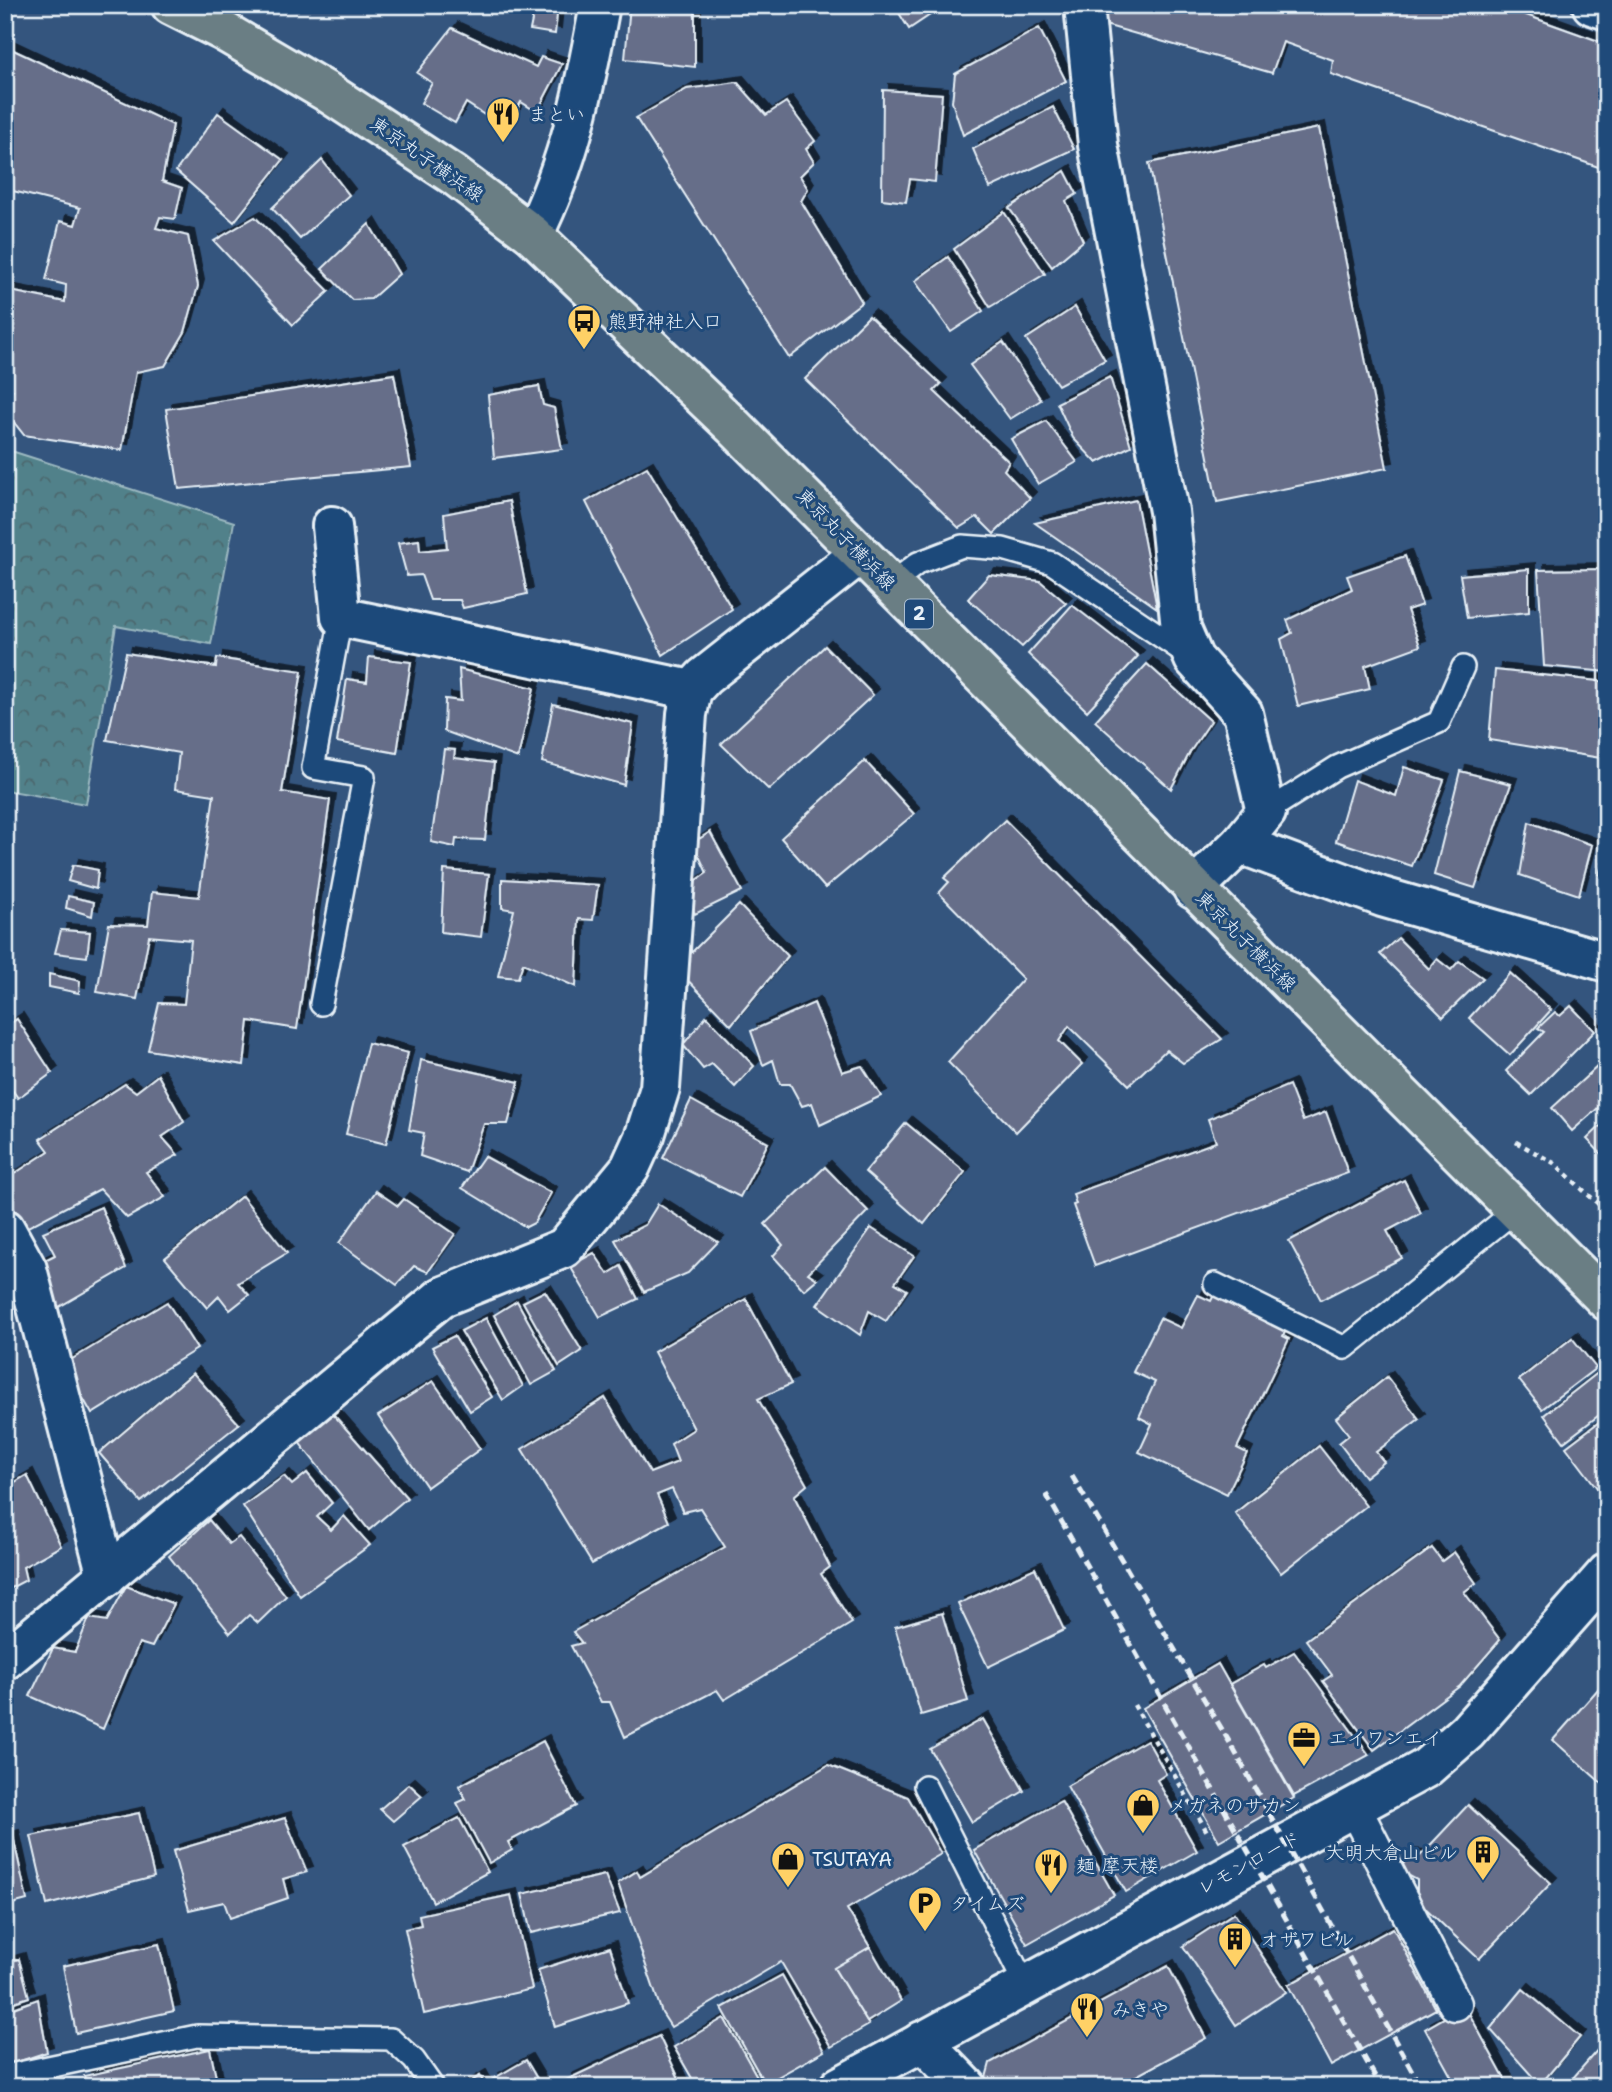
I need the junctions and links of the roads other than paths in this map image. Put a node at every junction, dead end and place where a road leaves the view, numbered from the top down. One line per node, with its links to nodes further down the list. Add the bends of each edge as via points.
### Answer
1 (170, 5): 6 (main road, 東京丸子横浜線 / 2, via 327,92 455,176)
2 (600, 5): 6 (street, via 568,154)
3 (1084, 5): 11 (street, via 1098,145 1169,511 1181,629)
4 (1592, 5): 5 (street)
5 (1607, 10)
6 (533, 235): 8 (main road, 東京丸子横浜線 / 2)
7 (332, 526): 10 (street)
8 (860, 554): 9 (main road, 東京丸子横浜線 / 2); 13 (street)
9 (890, 584): 11 (lane, via 918,562 962,546 1003,549 1052,563); 16 (main road, 東京丸子横浜線 / 2)
10 (341, 617): 13 (street); 18 (lane, via 313,768 364,777)
11 (1194, 659): 14 (street, via 1243,713)
12 (1463, 667): 14 (lane, via 1439,722 1337,767)
13 (692, 690): 24 (street, via 660,1088 630,1168 565,1248 442,1297)
14 (1266, 812): 15 (street)
15 (1240, 845): 16 (street); 17 (street, via 1382,897)
16 (1193, 889): 19 (main road, 東京丸子横浜線 / 2)
17 (1607, 962)
18 (321, 1004)
19 (1516, 1210): 21 (lane, via 1345,1348); 22 (main road, 東京丸子横浜線 / 2)
20 (5, 1229): 24 (street, via 27,1269)
21 (1215, 1284)
22 (1607, 1301)
23 (1607, 1573): 27 (street, レモンロード, via 1467,1732 1426,1768)
24 (107, 1576): 25 (street)
25 (5, 1660)
26 (925, 1786): 28 (lane)
27 (1354, 1807): 28 (street, レモンロード); 29 (street)
28 (1025, 1985): 30 (street, レモンロード)
29 (1455, 2004)
30 (922, 2041): 33 (street, レモンロード); 34 (street)
31 (5, 2076): 32 (lane, via 197,2036 391,2039)
32 (433, 2087)
33 (839, 2087)
34 (967, 2087)

